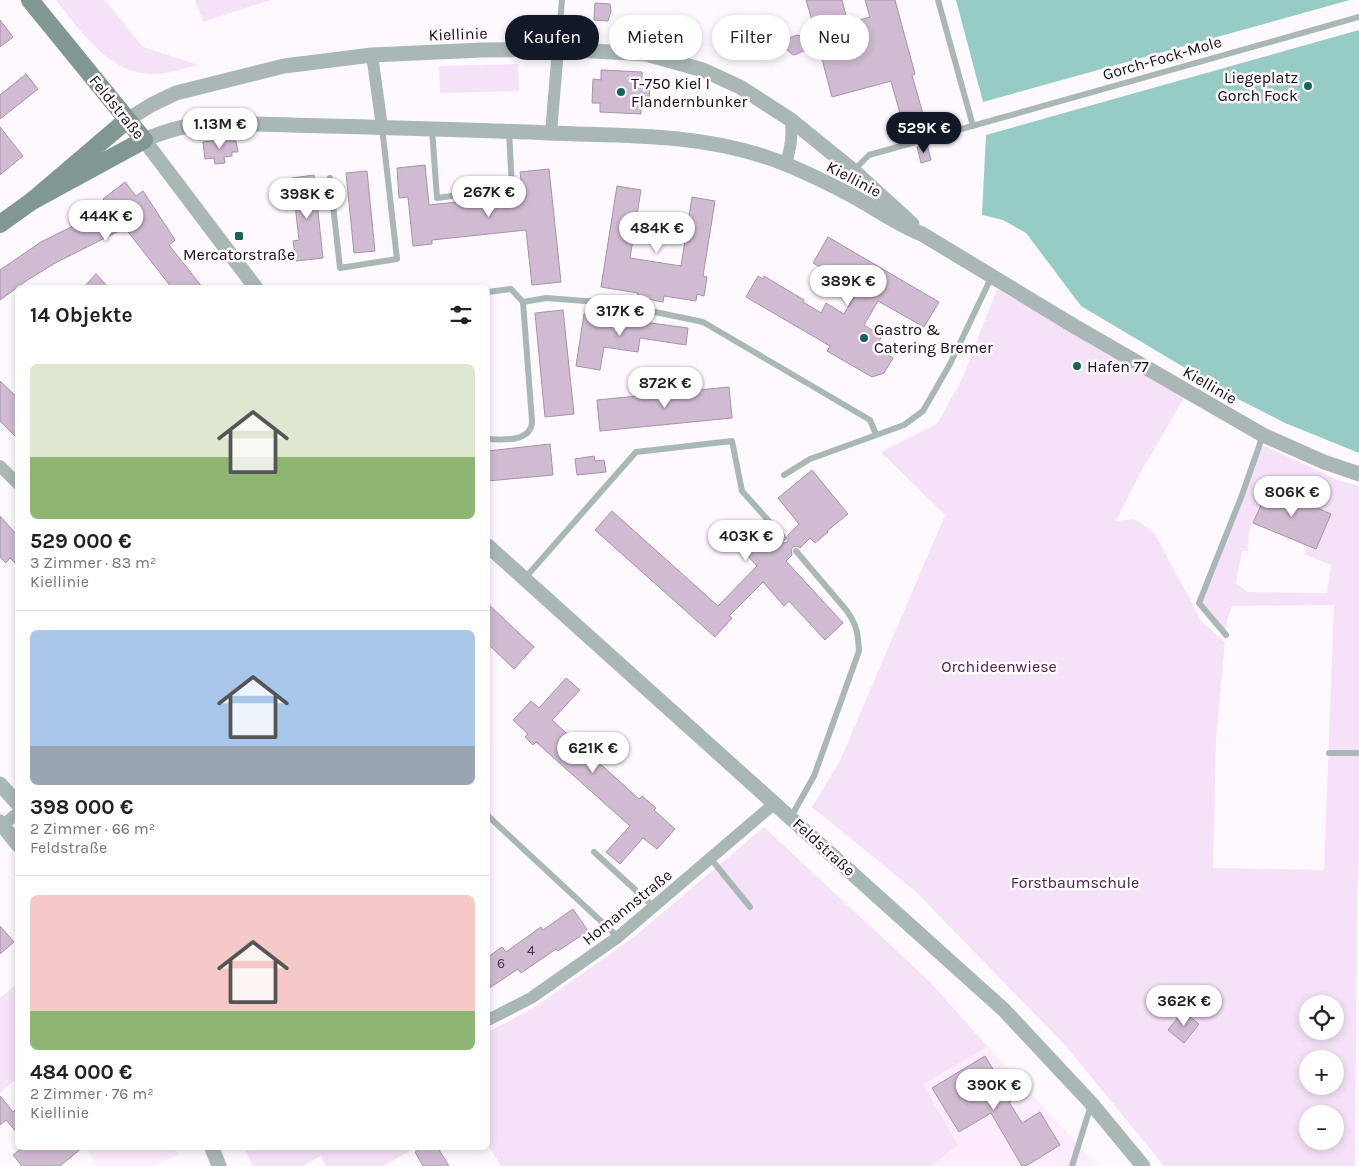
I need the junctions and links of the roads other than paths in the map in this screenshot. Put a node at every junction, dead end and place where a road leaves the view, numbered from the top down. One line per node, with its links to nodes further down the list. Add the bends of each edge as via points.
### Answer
1 (30, 0): 10 (main road, Feldstraße)
2 (562, 0): 4 (lane)
3 (938, 0): 12 (lane)
4 (561, 15)
5 (1359, 17): 12 (lane, Gorch-Fock-Mole)
6 (505, 50): 8 (street, Kiellinie)
7 (599, 51): 11 (street, Kiellinie, via 646,54 703,70 740,87)
8 (372, 55): 10 (street, Kiellinie, via 284,66 176,93); 13 (street)
9 (557, 60): 16 (street)
10 (127, 120): 17 (main road, Feldstraße); 21 (main road)
11 (791, 120): 18 (street); 19 (street, Kiellinie)
12 (973, 126): 19 (lane, Gorch-Fock-Mole, via 869,155)
13 (382, 127): 14 (street, Kiellinie); 17 (street, Kiellinie, via 212,122 183,126); 20 (lane, via 397,259 340,268)
14 (432, 128): 15 (street, Kiellinie); 15 (lane, via 437,198 512,188)
15 (509, 131): 16 (street, Kiellinie)
16 (551, 133): 18 (street, Kiellinie, via 653,136 706,142)
17 (144, 140): 21 (main road); 25 (street, Feldstraße)
18 (786, 164): 23 (street, Kiellinie)
19 (854, 171): 23 (street, Kiellinie)
20 (330, 178)
21 (32, 201): 22 (main road)
22 (0, 224)
23 (922, 234): 24 (street, Kiellinie)
24 (992, 276): 28 (lane, via 950,364 923,411 904,426); 29 (street, Kiellinie)
25 (254, 285)
26 (490, 292): 27 (lane, via 511,289)
27 (523, 302): 28 (lane, via 546,298 612,304 704,322 870,420); 30 (lane, via 532,427 518,438)
28 (876, 434): 33 (lane, via 810,459)
29 (1263, 435): 32 (street, Kiellinie); 39 (lane, via 1199,603)
30 (490, 439)
31 (0, 466): 34 (street)
32 (1359, 474)
33 (784, 476)
34 (15, 481)
35 (784, 538): 38 (lane, via 742,490 732,441 636,452)
36 (490, 548): 38 (street, Feldstraße)
37 (796, 551): 46 (lane, via 854,621 859,651 814,776)
38 (524, 579): 44 (street, Feldstraße)
39 (1226, 635)
40 (1329, 753): 41 (lane)
41 (1359, 753)
42 (0, 784): 43 (street)
43 (15, 801)
44 (775, 804): 46 (street, Feldstraße); 51 (street, Homannstraße)
45 (15, 814): 48 (street)
46 (790, 817): 56 (street, Feldstraße, via 1004,1010)
47 (490, 818): 54 (lane)
48 (1, 825): 49 (street)
49 (15, 841)
50 (594, 852): 52 (lane)
51 (711, 859): 52 (street, Homannstraße); 53 (lane)
52 (654, 907): 54 (street, Homannstraße)
53 (750, 907)
54 (618, 937): 55 (street, Homannstraße, via 531,998)
55 (490, 1019)
56 (1091, 1103): 59 (lane); 60 (street, Feldstraße)
57 (213, 1150): 58 (street)
58 (219, 1166)
59 (1072, 1166)
60 (1143, 1166)

